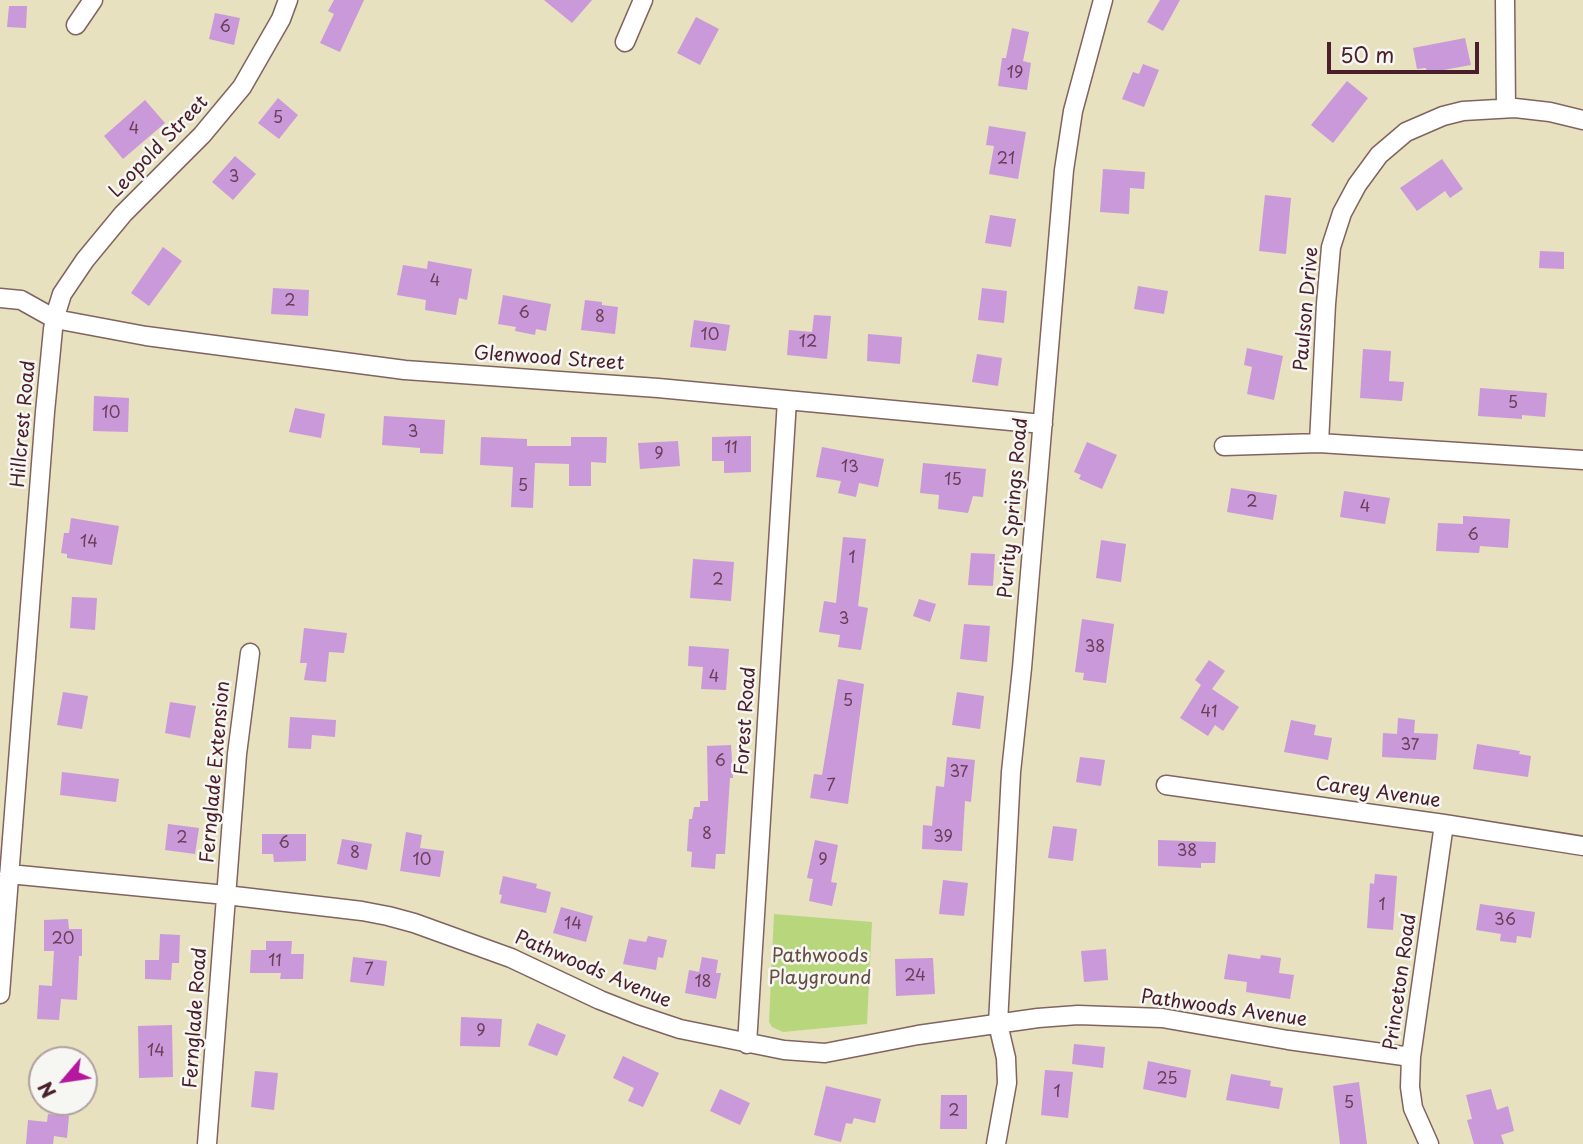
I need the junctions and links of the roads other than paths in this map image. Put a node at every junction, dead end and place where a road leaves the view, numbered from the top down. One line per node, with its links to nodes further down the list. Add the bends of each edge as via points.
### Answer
1 (93, 0): 6 (street)
2 (288, 0): 11 (street, Leopold Street, via 242,87 85,260 62,294)
3 (643, 0): 7 (street)
4 (1103, 0): 13 (street, Purity Springs Road, via 1068,140)
5 (1505, 0): 8 (street)
6 (76, 25)
7 (625, 42)
8 (1506, 108): 9 (street, Paulson Drive); 14 (street, Paulson Drive, via 1463,111 1406,132 1379,155 1357,185 1331,247)
9 (1583, 120)
10 (0, 299): 11 (street, Glenwood Street, via 22,300)
11 (55, 319): 12 (street, Glenwood Street, via 146,336 404,370); 21 (street, Hillcrest Road)
12 (787, 400): 13 (street, Glenwood Street); 25 (street, Forest Road)
13 (1043, 424): 24 (street, Purity Springs Road, via 1011,772)
14 (1319, 443): 15 (street); 16 (street)
15 (1224, 446)
16 (1583, 460)
17 (250, 653): 22 (street, Fernglade Extension, via 238,733)
18 (1166, 785): 19 (street, Carey Avenue)
19 (1444, 824): 20 (street, Carey Avenue); 26 (street, Princeton Road)
20 (1583, 846)
21 (9, 874): 22 (street, Pathwoods Avenue); 23 (street, Hillcrest Road)
22 (226, 895): 25 (street, Pathwoods Avenue, via 362,911 414,923 511,958 638,1015); 27 (street, Fernglade Road)
23 (0, 994)
24 (998, 1024): 25 (street, Pathwoods Avenue, via 825,1053); 26 (street, Pathwoods Avenue, via 1079,1014 1163,1018); 28 (street, Purity Springs Road, via 1007,1083)
25 (747, 1044)
26 (1411, 1057): 29 (street, Princeton Road, via 1413,1108)
27 (207, 1144)
28 (996, 1144)
29 (1429, 1144)

